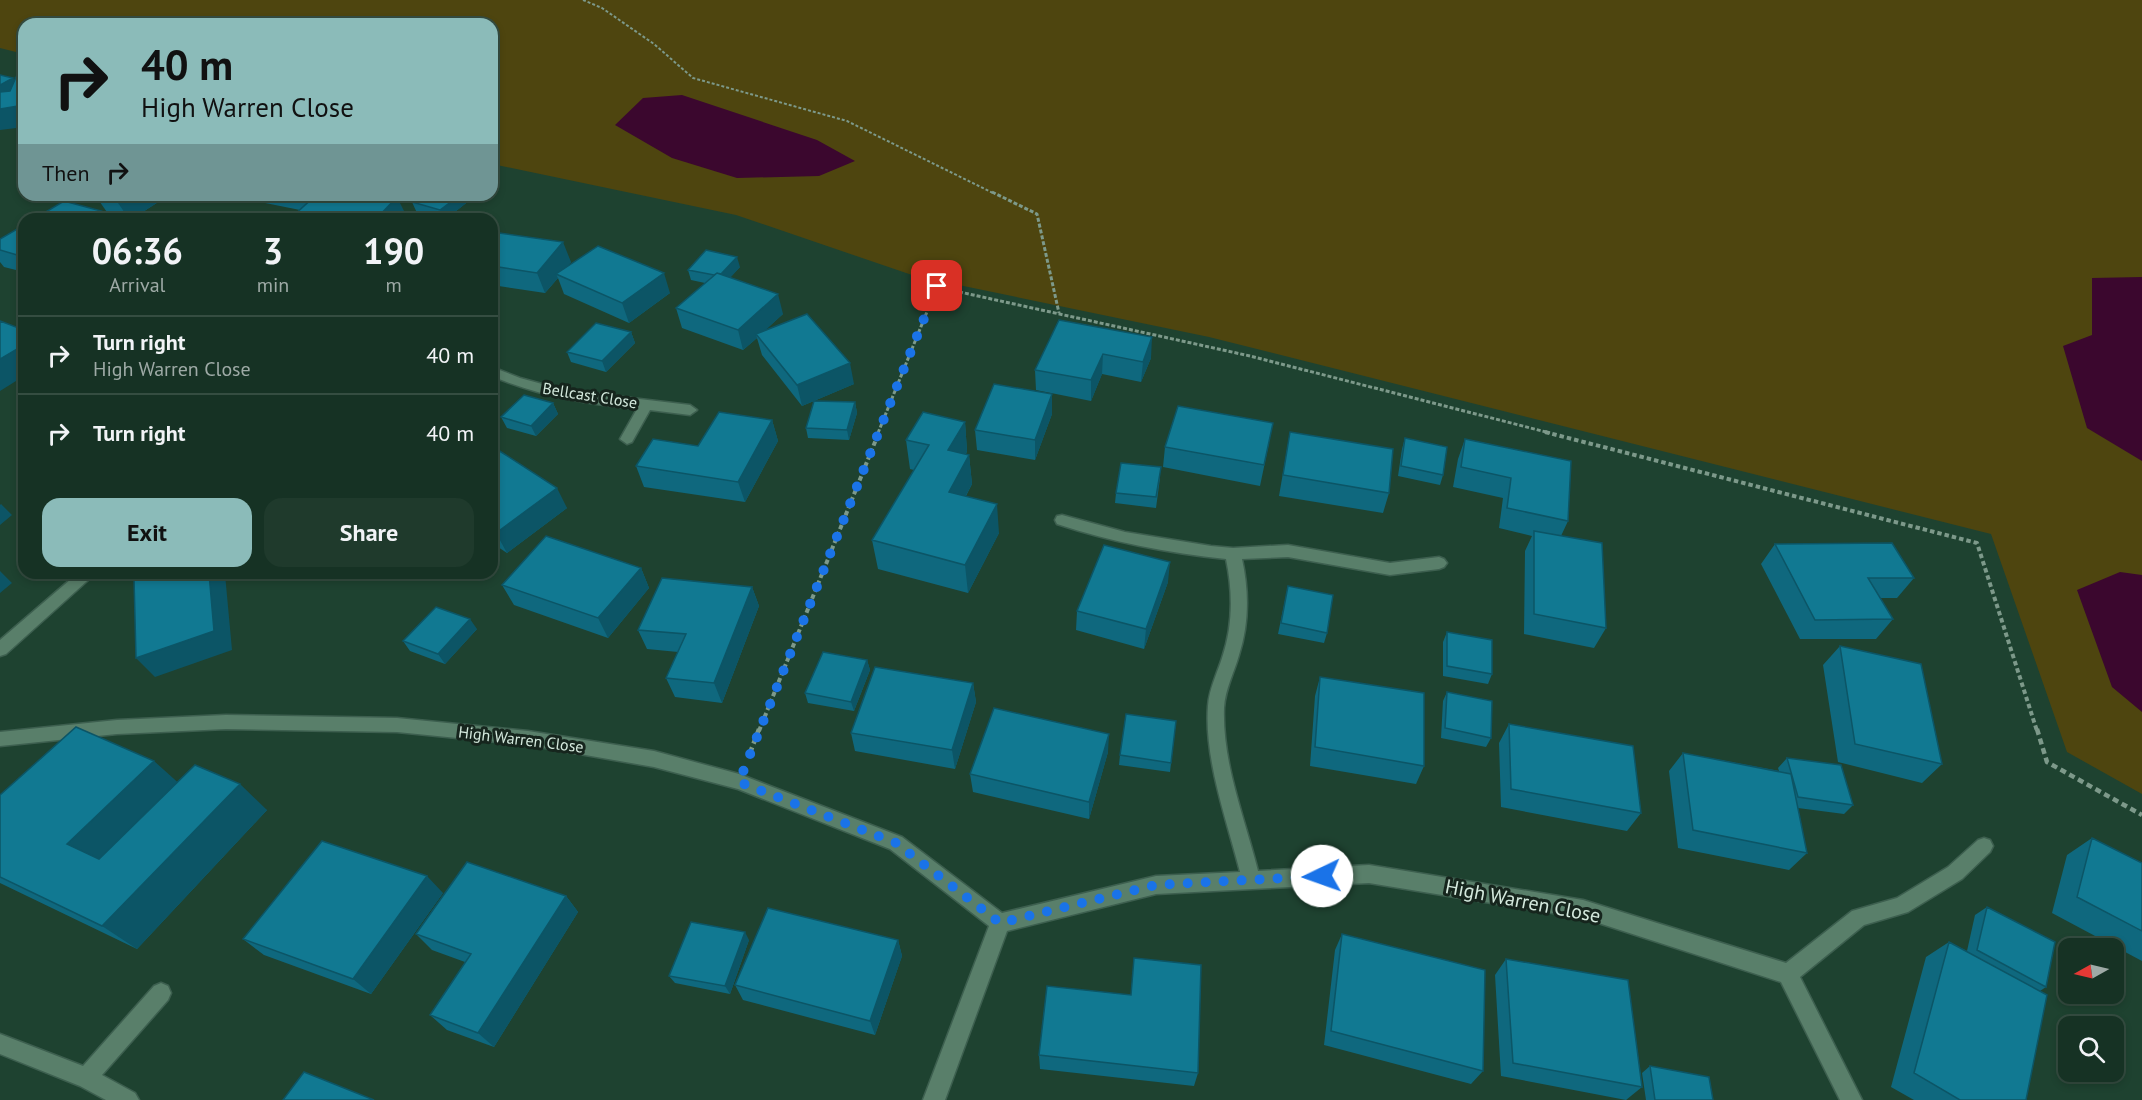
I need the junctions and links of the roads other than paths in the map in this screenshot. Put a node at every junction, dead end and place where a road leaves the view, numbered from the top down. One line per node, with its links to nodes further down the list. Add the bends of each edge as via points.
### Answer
1 (498, 373): 2 (street, Bellcast Close, via 584,398)
2 (646, 405): 3 (street, Bellcast Close); 4 (street)
3 (690, 410)
4 (627, 439)
5 (1062, 520): 6 (street, via 1139,542)
6 (1233, 554): 7 (street, via 1288,551 1390,569); 12 (street, via 1241,588 1239,619 1233,650 1218,684 1216,718)
7 (1438, 563)
8 (81, 579): 9 (street)
9 (0, 649)
10 (0, 739): 13 (street, High Warren Close, via 117,727 226,722 397,725 540,740 654,759 739,782 896,843)
11 (1984, 846): 14 (street, via 1955,873 1901,906 1858,917)
12 (1251, 880): 13 (street, High Warren Close, via 1156,885); 14 (street, High Warren Close, via 1369,874 1583,909)
13 (1000, 923): 19 (street)
14 (1788, 974): 20 (street)
15 (161, 993): 17 (street)
16 (0, 1044): 17 (street)
17 (86, 1078): 18 (street)
18 (128, 1100)
19 (934, 1100)
20 (1851, 1100)

